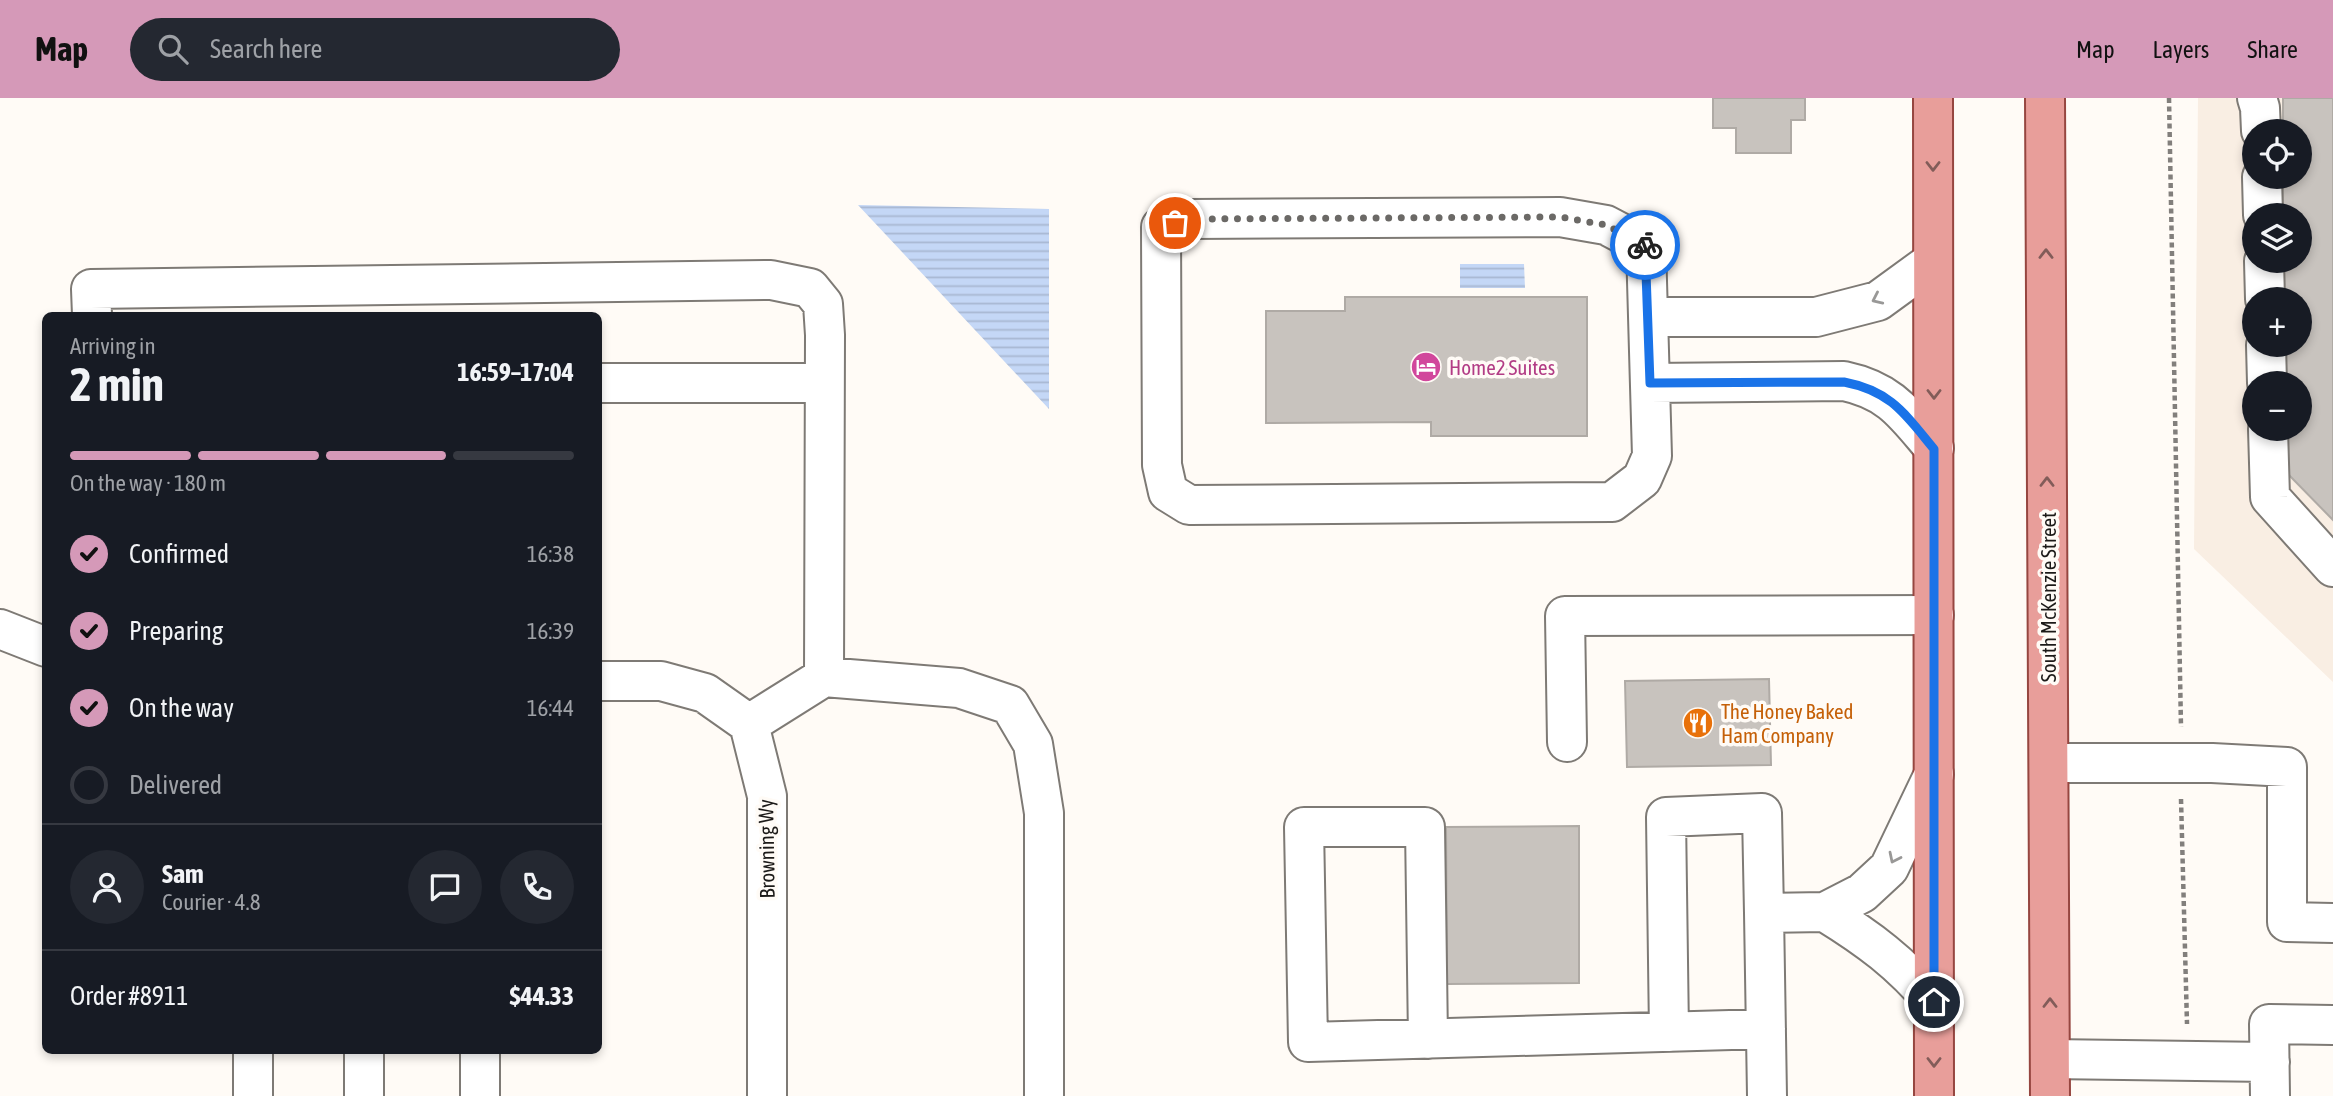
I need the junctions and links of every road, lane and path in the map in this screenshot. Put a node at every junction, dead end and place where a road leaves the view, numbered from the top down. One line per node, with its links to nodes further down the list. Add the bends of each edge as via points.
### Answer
1 (1933, 98): 6 (main road, one-way to 6)
2 (2045, 98): 22 (main road, South McKenzie Street, one-way to 2)
3 (2169, 98): 23 (path)
4 (2257, 98): 5 (street)
5 (2260, 119)
6 (1933, 261): 8 (street, one-way to 8, via 1878,301 1816,317); 13 (main road, one-way to 13)
7 (92, 312): 10 (street, via 91,289 771,280 810,288 822,304)
8 (1648, 317): 11 (street); 11 (street, via 1646,246 1606,225 1560,217 1190,219 1161,227 1162,465 1168,492 1189,505 1612,502 1642,479 1652,456)
9 (602, 383): 10 (street)
10 (824, 383): 18 (street)
11 (1650, 383): 13 (street, via 1844,382 1865,386 1897,404)
12 (2268, 441): 14 (street, via 2270,497)
13 (1934, 449): 15 (main road)
14 (2333, 566)
15 (1934, 615): 21 (street, via 1565,616); 24 (main road)
16 (0, 629): 17 (street)
17 (42, 645)
18 (824, 677): 20 (street); 43 (street, via 959,688 1010,705 1033,744 1044,813)
19 (602, 681): 20 (street, via 661,681 705,692)
20 (749, 724): 42 (street, Browning Wy, via 767,796)
21 (1567, 742)
22 (2049, 763): 23 (street); 37 (main road, South McKenzie Street, one-way to 22)
23 (2181, 763): 27 (street, via 2287,767 2287,922); 36 (path)
24 (1934, 774): 25 (street, one-way to 25, via 1889,868 1862,893); 28 (main road)
25 (1825, 912): 26 (street); 28 (street, via 1909,972)
26 (1764, 913): 30 (street); 31 (street, via 1762,813 1666,817)
27 (2333, 923)
28 (1934, 1002): 45 (main road, one-way to 45)
29 (2333, 1025): 38 (street, via 2269,1024)
30 (1766, 1029): 31 (street); 44 (street)
31 (1669, 1032): 32 (street)
32 (1428, 1039): 32 (street, via 1308,1042 1304,827 1425,827)
33 (253, 1054): 39 (street)
34 (364, 1054): 40 (street)
35 (480, 1054): 41 (street)
36 (2188, 1060): 37 (street); 38 (street)
37 (2050, 1078)
38 (2270, 1079)
39 (253, 1096)
40 (364, 1096)
41 (480, 1096)
42 (767, 1096)
43 (1044, 1096)
44 (1767, 1096)
45 (1934, 1096)

